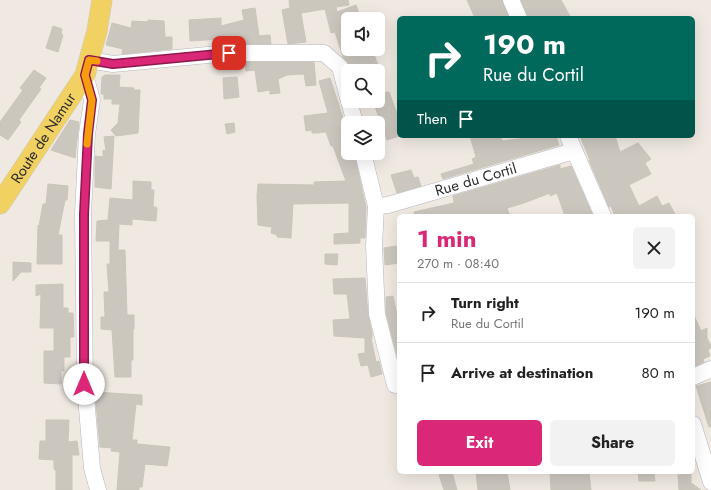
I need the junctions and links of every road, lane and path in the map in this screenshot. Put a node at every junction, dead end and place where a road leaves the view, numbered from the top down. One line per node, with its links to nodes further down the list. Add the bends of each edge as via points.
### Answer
1 (102, 0): 4 (main road, Route de Namur)
2 (511, 0): 3 (street)
3 (518, 16)
4 (87, 68): 5 (street, via 229,53 324,53); 9 (main road, Route de Namur); 17 (street, via 92,100 84,214 84,384 92,468)
5 (341, 71)
6 (569, 138): 7 (street)
7 (574, 151): 10 (street, Rue du Cortil, via 388,206); 11 (street)
8 (364, 160): 10 (street)
9 (0, 204)
10 (376, 206): 14 (street, via 374,246 377,314)
11 (602, 214)
12 (711, 369): 13 (street)
13 (695, 376)
14 (395, 386)
15 (695, 430): 16 (street)
16 (711, 482)
17 (98, 490)

